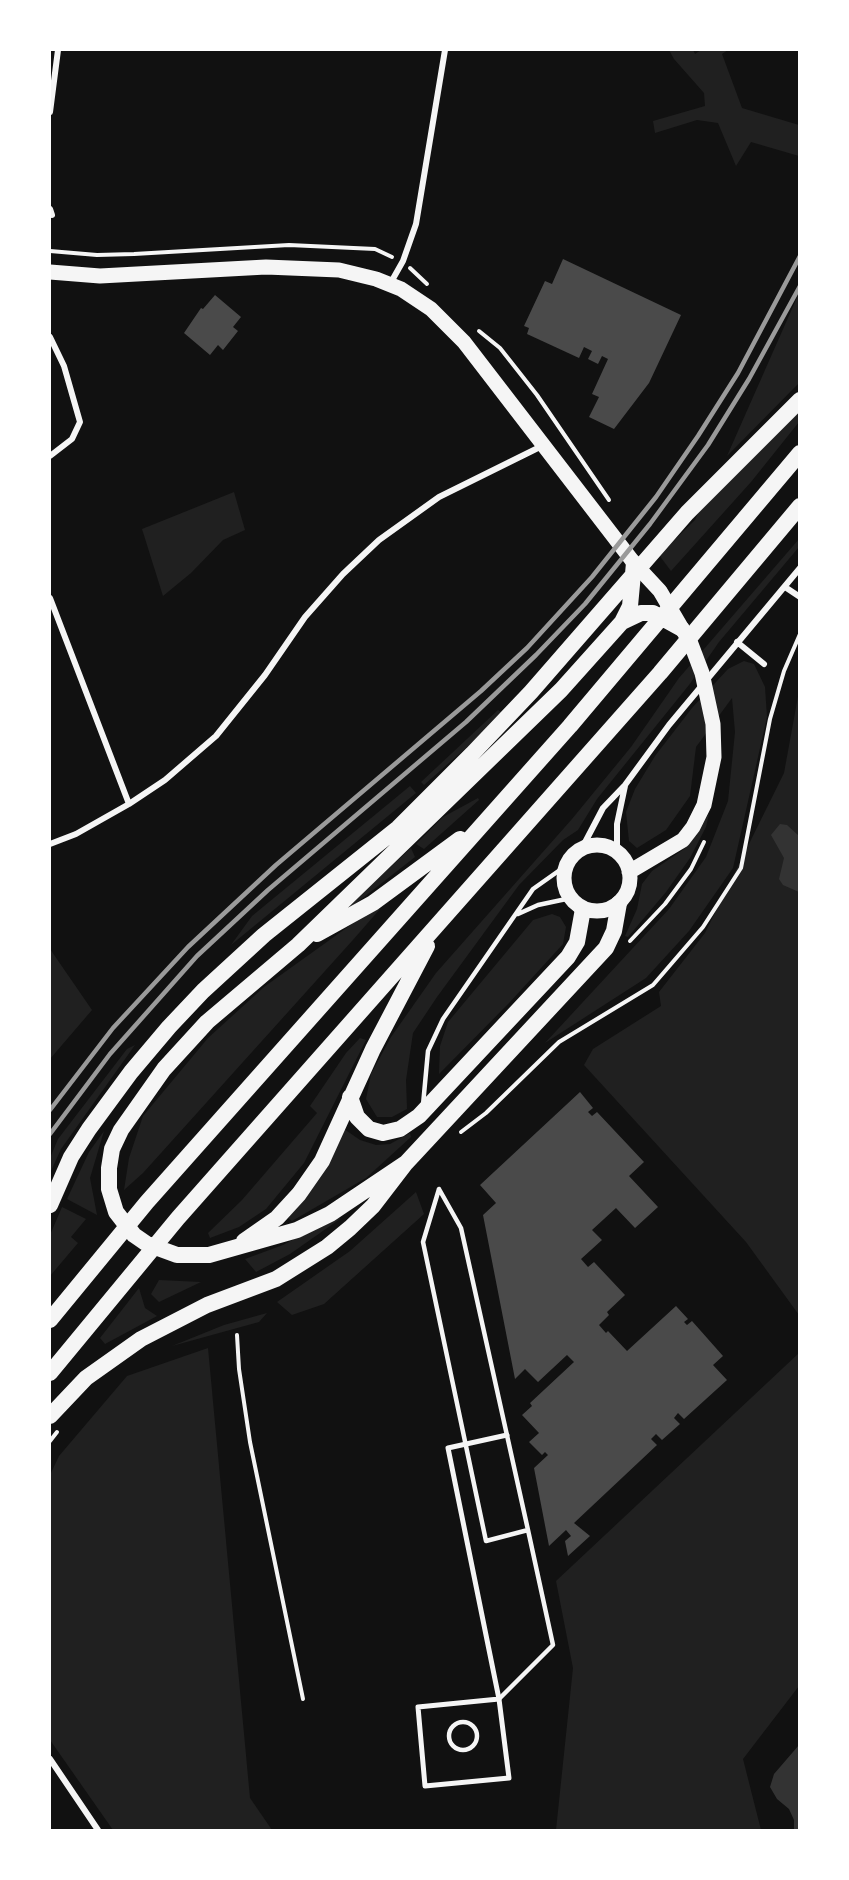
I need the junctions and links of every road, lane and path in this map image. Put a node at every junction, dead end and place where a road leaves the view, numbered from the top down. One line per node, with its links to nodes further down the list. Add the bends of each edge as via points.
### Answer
1 (58, 50): 3 (street)
2 (445, 50): 5 (street, via 416,224)
3 (50, 112)
4 (50, 251): 5 (path, via 134,255 289,245 375,249)
5 (403, 261): 7 (street); 8 (path)
6 (50, 272): 7 (main road, via 118,276 300,267 339,270)
7 (390, 284): 12 (main road, via 417,299 453,330)
8 (429, 285)
9 (471, 324): 15 (path, via 500,348)
10 (50, 337): 14 (street, via 64,366 80,422 72,439)
11 (800, 400): 31 (highway, via 687,513 502,723)
12 (544, 445): 17 (main road); 29 (street, via 439,497 379,540 305,617 216,736 165,780)
13 (800, 453): 30 (highway)
14 (50, 456)
15 (612, 503)
16 (800, 506): 40 (highway, via 660,673)
17 (634, 563): 22 (highway, via 630,606); 23 (main road, via 649,576)
18 (800, 568): 19 (street)
19 (785, 587): 20 (street); 25 (street)
20 (800, 597)
21 (50, 598): 29 (street)
22 (622, 622): 23 (highway, via 640,613 653,613); 28 (highway, via 561,690)
23 (682, 628): 36 (main road, via 702,673 713,724 710,781 693,826 668,850)
24 (800, 633): 44 (path, via 770,719 741,868 703,927 653,985 559,1042 486,1113)
25 (737, 642): 26 (street); 27 (street)
26 (764, 664)
27 (626, 785): 33 (street, via 603,807); 34 (street, via 617,824)
28 (462, 788): 31 (highway); 41 (highway)
29 (129, 804): 32 (street)
30 (491, 815): 41 (highway, via 373,903); 48 (highway, via 147,1202)
31 (398, 828): 46 (highway, via 264,935 169,1027 89,1129 71,1157)
32 (50, 844)
33 (581, 850): 34 (main road, via 599,846); 35 (main road)
34 (617, 853): 36 (main road)
35 (567, 865): 37 (main road, via 564,882); 39 (lane, via 533,889)
36 (629, 872): 38 (main road, via 628,889)
37 (577, 903): 38 (main road, via 596,911); 39 (lane, via 538,905); 42 (highway, via 577,942 568,957 419,1116 400,1129 383,1133 369,1129 357,1117)
38 (619, 903): 45 (highway, via 606,948)
39 (518, 914): 43 (lane, via 443,1020 428,1051)
40 (439, 922): 42 (highway); 50 (highway, via 138,1264)
41 (298, 945): 47 (highway, via 207,1022 137,1104 112,1149 111,1201 134,1235 177,1255 209,1256)
42 (350, 1097): 47 (highway, via 321,1161 299,1194 277,1218)
43 (423, 1105)
44 (453, 1139)
45 (406, 1163): 47 (highway, via 330,1214 297,1230); 51 (highway, via 373,1206 327,1246 276,1279 198,1310 141,1339 86,1378)
46 (50, 1205)
47 (231, 1250)
48 (50, 1320)
49 (237, 1335): 56 (path, via 238,1369 250,1442)
50 (50, 1373)
51 (55, 1422): 53 (path)
52 (507, 1435): 54 (street); 54 (lane, via 461,1228 439,1189 423,1242); 55 (lane)
53 (50, 1441)
54 (466, 1444): 55 (lane, via 486,1541); 57 (street, via 447,1448)
55 (528, 1530): 57 (lane, via 553,1645)
56 (303, 1699)
57 (499, 1699): 57 (street, via 418,1707 425,1786 509,1779)
58 (455, 1747): 58 (lane, via 466,1749 475,1742 476,1731 469,1723 453,1727 450,1738)
59 (50, 1759): 60 (street)
60 (98, 1830)

